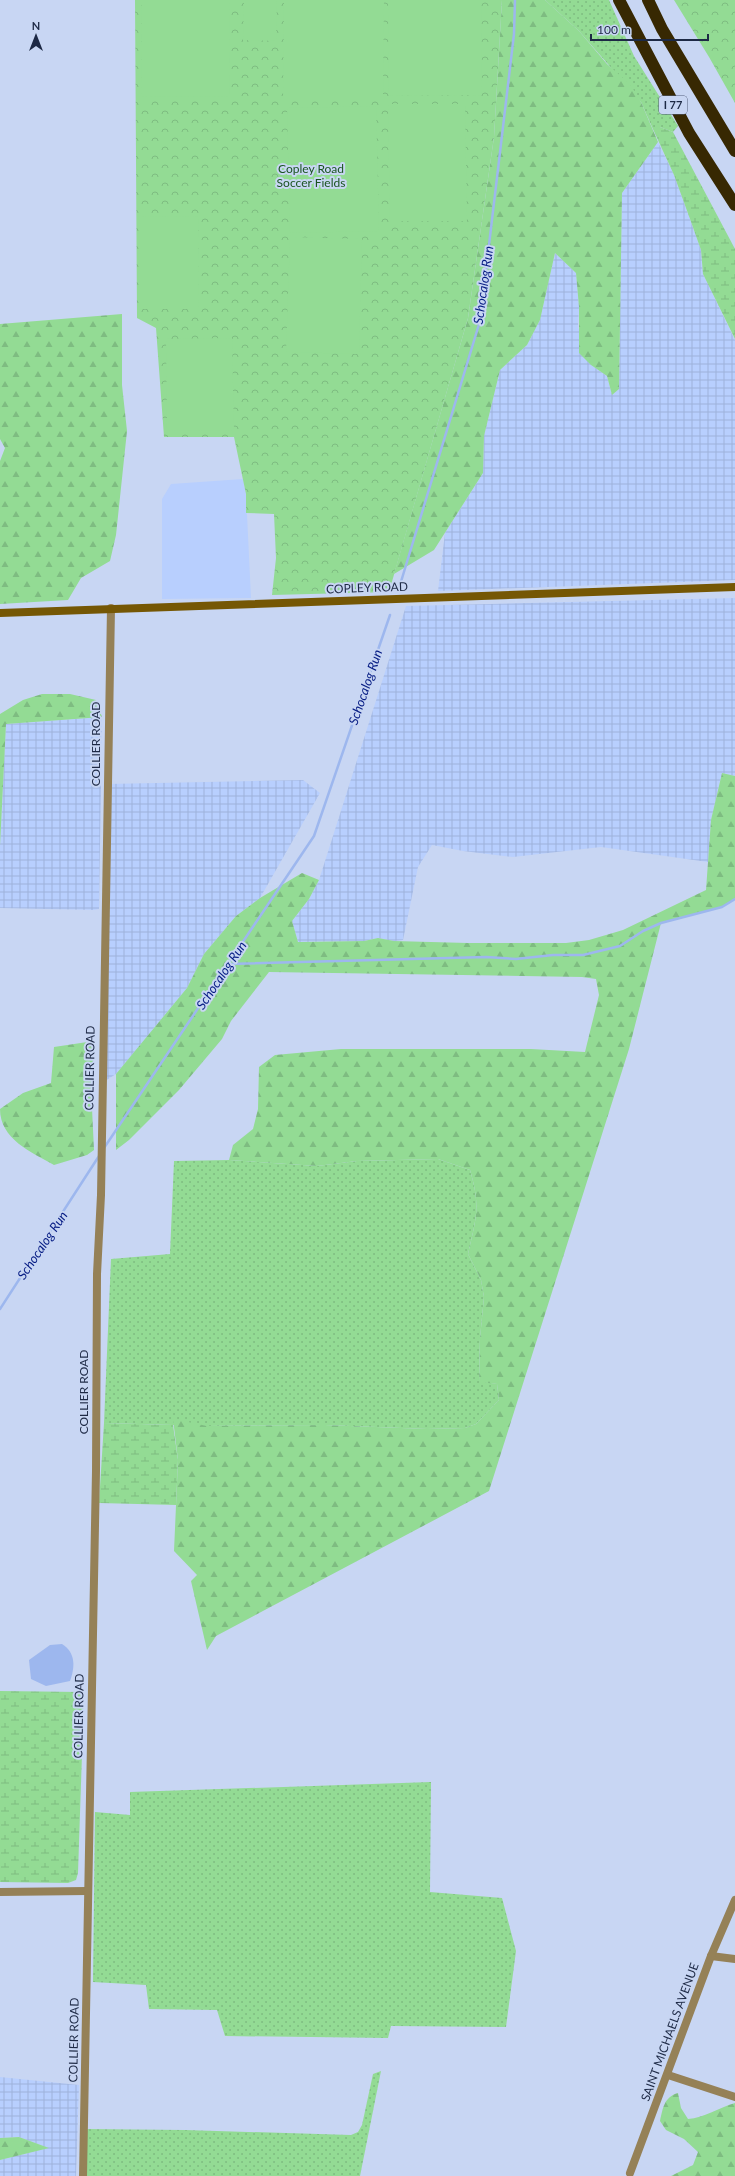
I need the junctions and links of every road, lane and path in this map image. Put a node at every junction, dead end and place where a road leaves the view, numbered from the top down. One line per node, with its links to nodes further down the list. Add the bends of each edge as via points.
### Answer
1 (619, 0): 4 (highway, I 77, via 686,126)
2 (648, 0): 3 (highway, I 77, via 666,36)
3 (735, 151)
4 (735, 205)
5 (735, 587): 6 (main road, COPLEY ROAD)
6 (111, 608): 7 (main road, COPLEY ROAD); 8 (street, COLLIER ROAD)
7 (0, 613)
8 (87, 1891): 9 (street); 16 (street, COLLIER ROAD)
9 (0, 1892)
10 (735, 1900): 11 (street, SAINT MICHAELS AVENUE)
11 (711, 1956): 12 (street); 13 (street, SAINT MICHAELS AVENUE)
12 (735, 1959)
13 (668, 2075): 14 (street); 15 (street, SAINT MICHAELS AVENUE)
14 (735, 2097)
15 (630, 2174)
16 (83, 2176)

